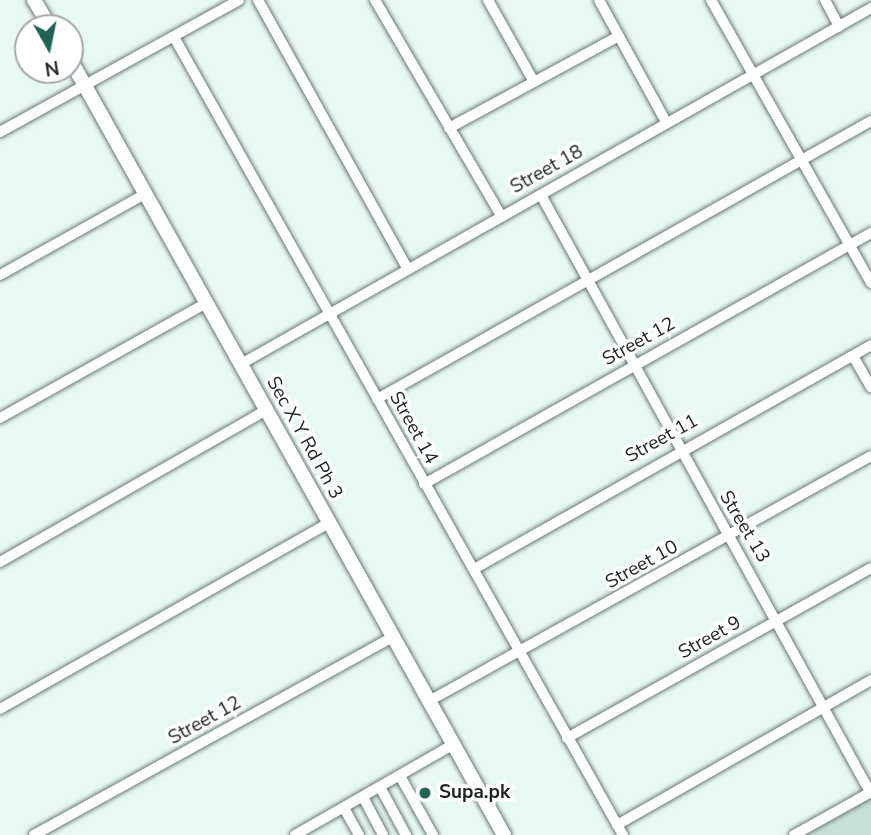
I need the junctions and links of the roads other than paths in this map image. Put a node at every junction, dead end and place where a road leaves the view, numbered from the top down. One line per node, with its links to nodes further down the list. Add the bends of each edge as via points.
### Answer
1 (239, 0): 11 (street)
2 (258, 0): 25 (street)
3 (374, 0): 17 (street)
4 (488, 0): 13 (street)
5 (599, 0): 10 (street)
6 (711, 0): 12 (street)
7 (825, 0): 9 (street)
8 (871, 8): 9 (street, Street 18)
9 (839, 26): 12 (street, Street 18)
10 (619, 36): 13 (street); 16 (street)
11 (174, 37): 14 (street); 30 (street, Street 14)
12 (753, 75): 16 (street, Street 18); 19 (street)
13 (534, 82): 17 (street)
14 (85, 85): 18 (street); 20 (street, Sec X Y Rd Ph 3)
15 (871, 121): 19 (street)
16 (666, 122): 21 (street, Street 18)
17 (449, 128): 22 (street)
18 (0, 132)
19 (802, 160): 24 (street); 27 (street)
20 (143, 195): 26 (street); 29 (street, Sec X Y Rd Ph 3)
21 (541, 195): 22 (street, Street 18); 27 (street, Street 13)
22 (501, 216): 25 (street, Street 18)
23 (871, 233): 24 (street, Street 12)
24 (850, 245): 28 (street); 34 (street, Street 12)
25 (407, 268): 30 (street, Street 18)
26 (0, 275)
27 (586, 281): 34 (street, Street 13); 36 (street)
28 (871, 283)
29 (207, 303): 33 (street, Sec X Y Rd Ph 3); 38 (street)
30 (330, 311): 33 (street, Street 18); 36 (street, Street 14)
31 (871, 345): 32 (street, Street 11)
32 (853, 355): 35 (street); 39 (street, Street 11)
33 (241, 365): 37 (street, Sec X Y Rd Ph 3)
34 (631, 367): 39 (street, Street 13); 41 (street, Street 12)
35 (871, 387)
36 (377, 399): 41 (street, Street 14)
37 (267, 410): 42 (street, Sec X Y Rd Ph 3); 44 (street)
38 (0, 418)
39 (678, 450): 43 (street, Street 13); 46 (street, Street 11)
40 (871, 456): 43 (street, Street 10)
41 (425, 484): 46 (street, Street 14)
42 (329, 523): 48 (street, Sec X Y Rd Ph 3); 53 (street)
43 (730, 536): 47 (street, Street 13); 49 (street, Street 10)
44 (0, 562)
45 (871, 568): 47 (street, Street 9)
46 (474, 569): 49 (street, Street 14)
47 (778, 620): 52 (street, Street 13); 54 (street, Street 9)
48 (392, 637): 51 (street, Sec X Y Rd Ph 3); 63 (street, Street 12)
49 (520, 654): 51 (street, Street 10); 54 (street, Street 14)
50 (871, 680): 52 (street)
51 (429, 701): 55 (street, Sec X Y Rd Ph 3)
52 (825, 706): 58 (street, Street 13); 61 (street)
53 (0, 709)
54 (567, 738): 61 (street, Street 14)
55 (452, 745): 56 (street); 62 (street, Sec X Y Rd Ph 3)
56 (400, 776): 57 (street); 68 (street)
57 (380, 787): 59 (street); 67 (street)
58 (870, 792): 69 (street)
59 (363, 797): 60 (street); 66 (street)
60 (344, 807): 64 (street); 65 (street)
61 (620, 830)
62 (499, 833)
63 (34, 835)
64 (295, 835)
65 (359, 835)
66 (383, 835)
67 (406, 835)
68 (433, 835)
69 (794, 835)

